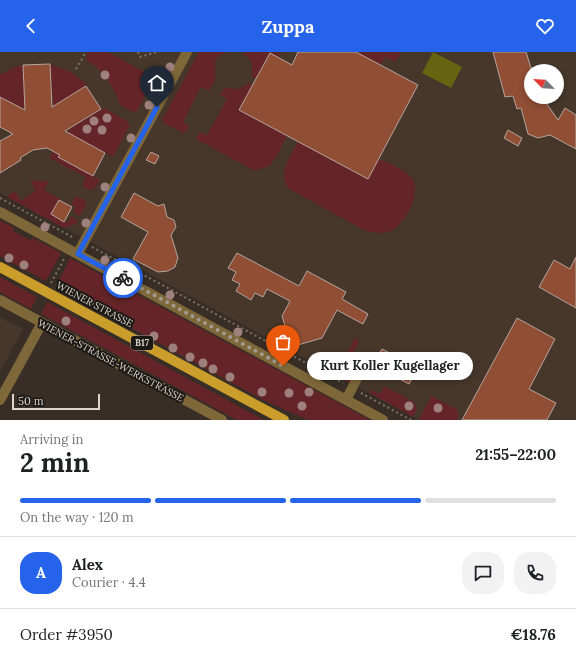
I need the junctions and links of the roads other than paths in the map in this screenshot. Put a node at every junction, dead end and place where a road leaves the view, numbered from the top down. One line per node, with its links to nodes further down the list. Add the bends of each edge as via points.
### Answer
1 (187, 52): 3 (street)
2 (0, 212): 3 (street)
3 (78, 254): 9 (street)
4 (0, 267): 11 (main road, WIENER STRASSE / B17)
5 (0, 300): 6 (street, WIENER-STRASSE-WERKSTRASSE)
6 (42, 323): 8 (street); 10 (street, WIENER-STRASSE-WERKSTRASSE)
7 (366, 361): 9 (street)
8 (0, 400)
9 (346, 400): 12 (street)
10 (222, 420)
11 (284, 420)
12 (383, 420)

